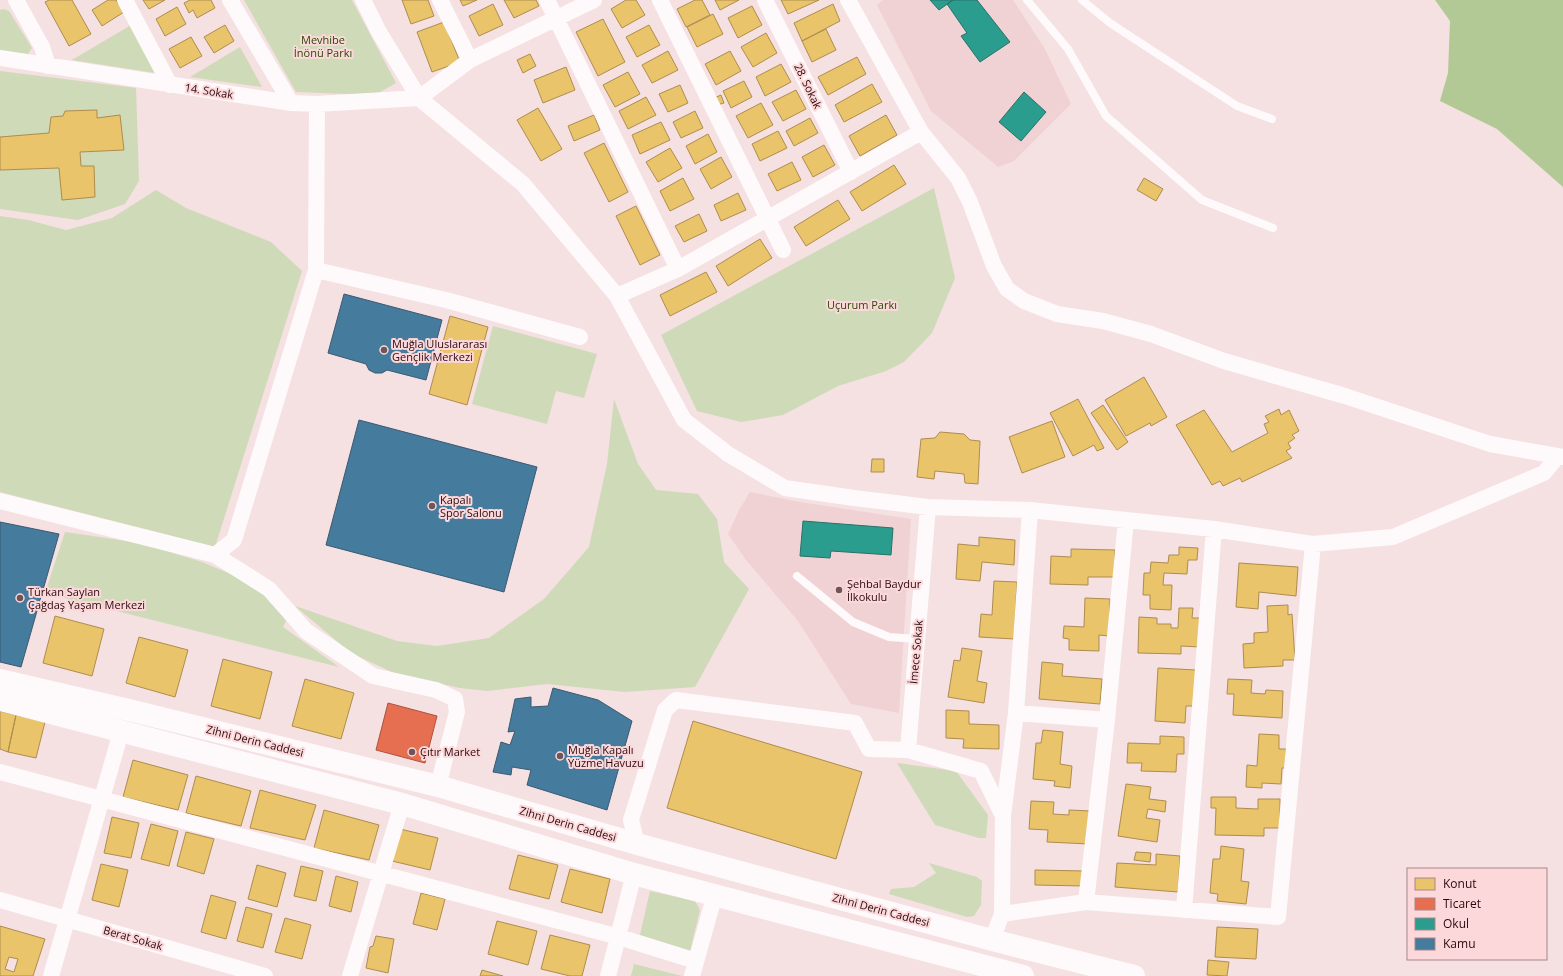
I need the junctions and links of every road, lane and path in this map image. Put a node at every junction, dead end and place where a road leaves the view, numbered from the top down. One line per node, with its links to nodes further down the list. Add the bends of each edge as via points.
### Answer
1 (16, 0): 16 (street, via 42,47)
2 (125, 0): 17 (street)
3 (230, 0): 19 (street)
4 (363, 0): 18 (street)
5 (440, 0): 15 (street)
6 (547, 0): 13 (street)
7 (594, 0): 13 (street)
8 (660, 0): 24 (street)
9 (765, 0): 23 (street, 28. Sokak)
10 (848, 0): 22 (street)
11 (1027, 0): 25 (lane, via 1068,49 1106,116 1202,200)
12 (1082, 0): 21 (lane, via 1110,23 1237,106)
13 (557, 19): 15 (street); 27 (street)
14 (0, 58): 16 (street, 14. Sokak)
15 (470, 60): 18 (street)
16 (48, 66): 17 (street, 14. Sokak)
17 (170, 85): 19 (street, 14. Sokak)
18 (419, 98): 20 (street, 14. Sokak); 29 (street, via 523,184)
19 (291, 104): 20 (street, 14. Sokak)
20 (317, 104): 28 (street)
21 (1272, 119)
22 (921, 132): 23 (street); 31 (street, via 958,178 970,202 994,266 1007,289 1024,302 1057,314 1103,321 1151,334 1224,361 1345,396 1490,444)
23 (850, 172): 24 (street)
24 (768, 218): 26 (street); 27 (street)
25 (1273, 228)
26 (783, 250)
27 (678, 269): 29 (street)
28 (316, 270): 30 (street, via 446,300); 38 (street, via 234,540)
29 (617, 296): 33 (street, via 684,420 728,454 785,488)
30 (580, 337)
31 (1560, 457): 37 (street, via 1544,472 1393,537)
32 (0, 502): 38 (street)
33 (928, 507): 34 (street); 40 (street, İmece Sokak)
34 (1030, 510): 35 (street); 43 (street)
35 (1126, 520): 36 (street); 44 (street)
36 (1214, 529): 37 (street); 59 (street)
37 (1313, 544): 59 (street, via 1278,917)
38 (215, 555): 48 (street, via 269,589 306,631 373,676 436,690 455,699 457,712)
39 (797, 576): 40 (lane, via 853,622 889,636)
40 (917, 639): 46 (street, İmece Sokak)
41 (0, 680): 48 (main road, Zihni Derin Caddesi)
42 (0, 700): 45 (main road)
43 (1016, 713): 44 (street); 51 (street)
44 (1106, 720): 58 (street)
45 (121, 732): 49 (street); 50 (main road)
46 (908, 750): 51 (street, via 981,771); 52 (street, via 868,749 855,722 676,700 665,710 631,820)
47 (0, 772): 49 (street)
48 (438, 786): 52 (main road, Zihni Derin Caddesi)
49 (102, 800): 54 (street); 61 (street)
50 (402, 804): 54 (street); 55 (main road)
51 (1003, 816): 60 (street)
52 (638, 844): 53 (main road, Zihni Derin Caddesi); 55 (main road)
53 (722, 867): 56 (main road); 63 (main road, Zihni Derin Caddesi)
54 (380, 874): 62 (street); 68 (street)
55 (634, 874): 56 (main road); 62 (street)
56 (715, 894): 64 (street); 65 (main road)
57 (0, 900): 61 (street, Berat Sokak)
58 (1086, 902): 59 (street); 60 (street)
59 (1184, 910)
60 (1002, 914): 63 (street)
61 (67, 919): 66 (street); 67 (street, Berat Sokak)
62 (619, 937): 64 (street); 69 (street)
63 (992, 940): 65 (main road); 72 (main road, Zihni Derin Caddesi)
64 (696, 961): 70 (street)
65 (986, 966): 71 (main road)
66 (51, 976)
67 (265, 976)
68 (350, 976)
69 (608, 976)
70 (692, 976)
71 (1024, 976)
72 (1134, 976)

